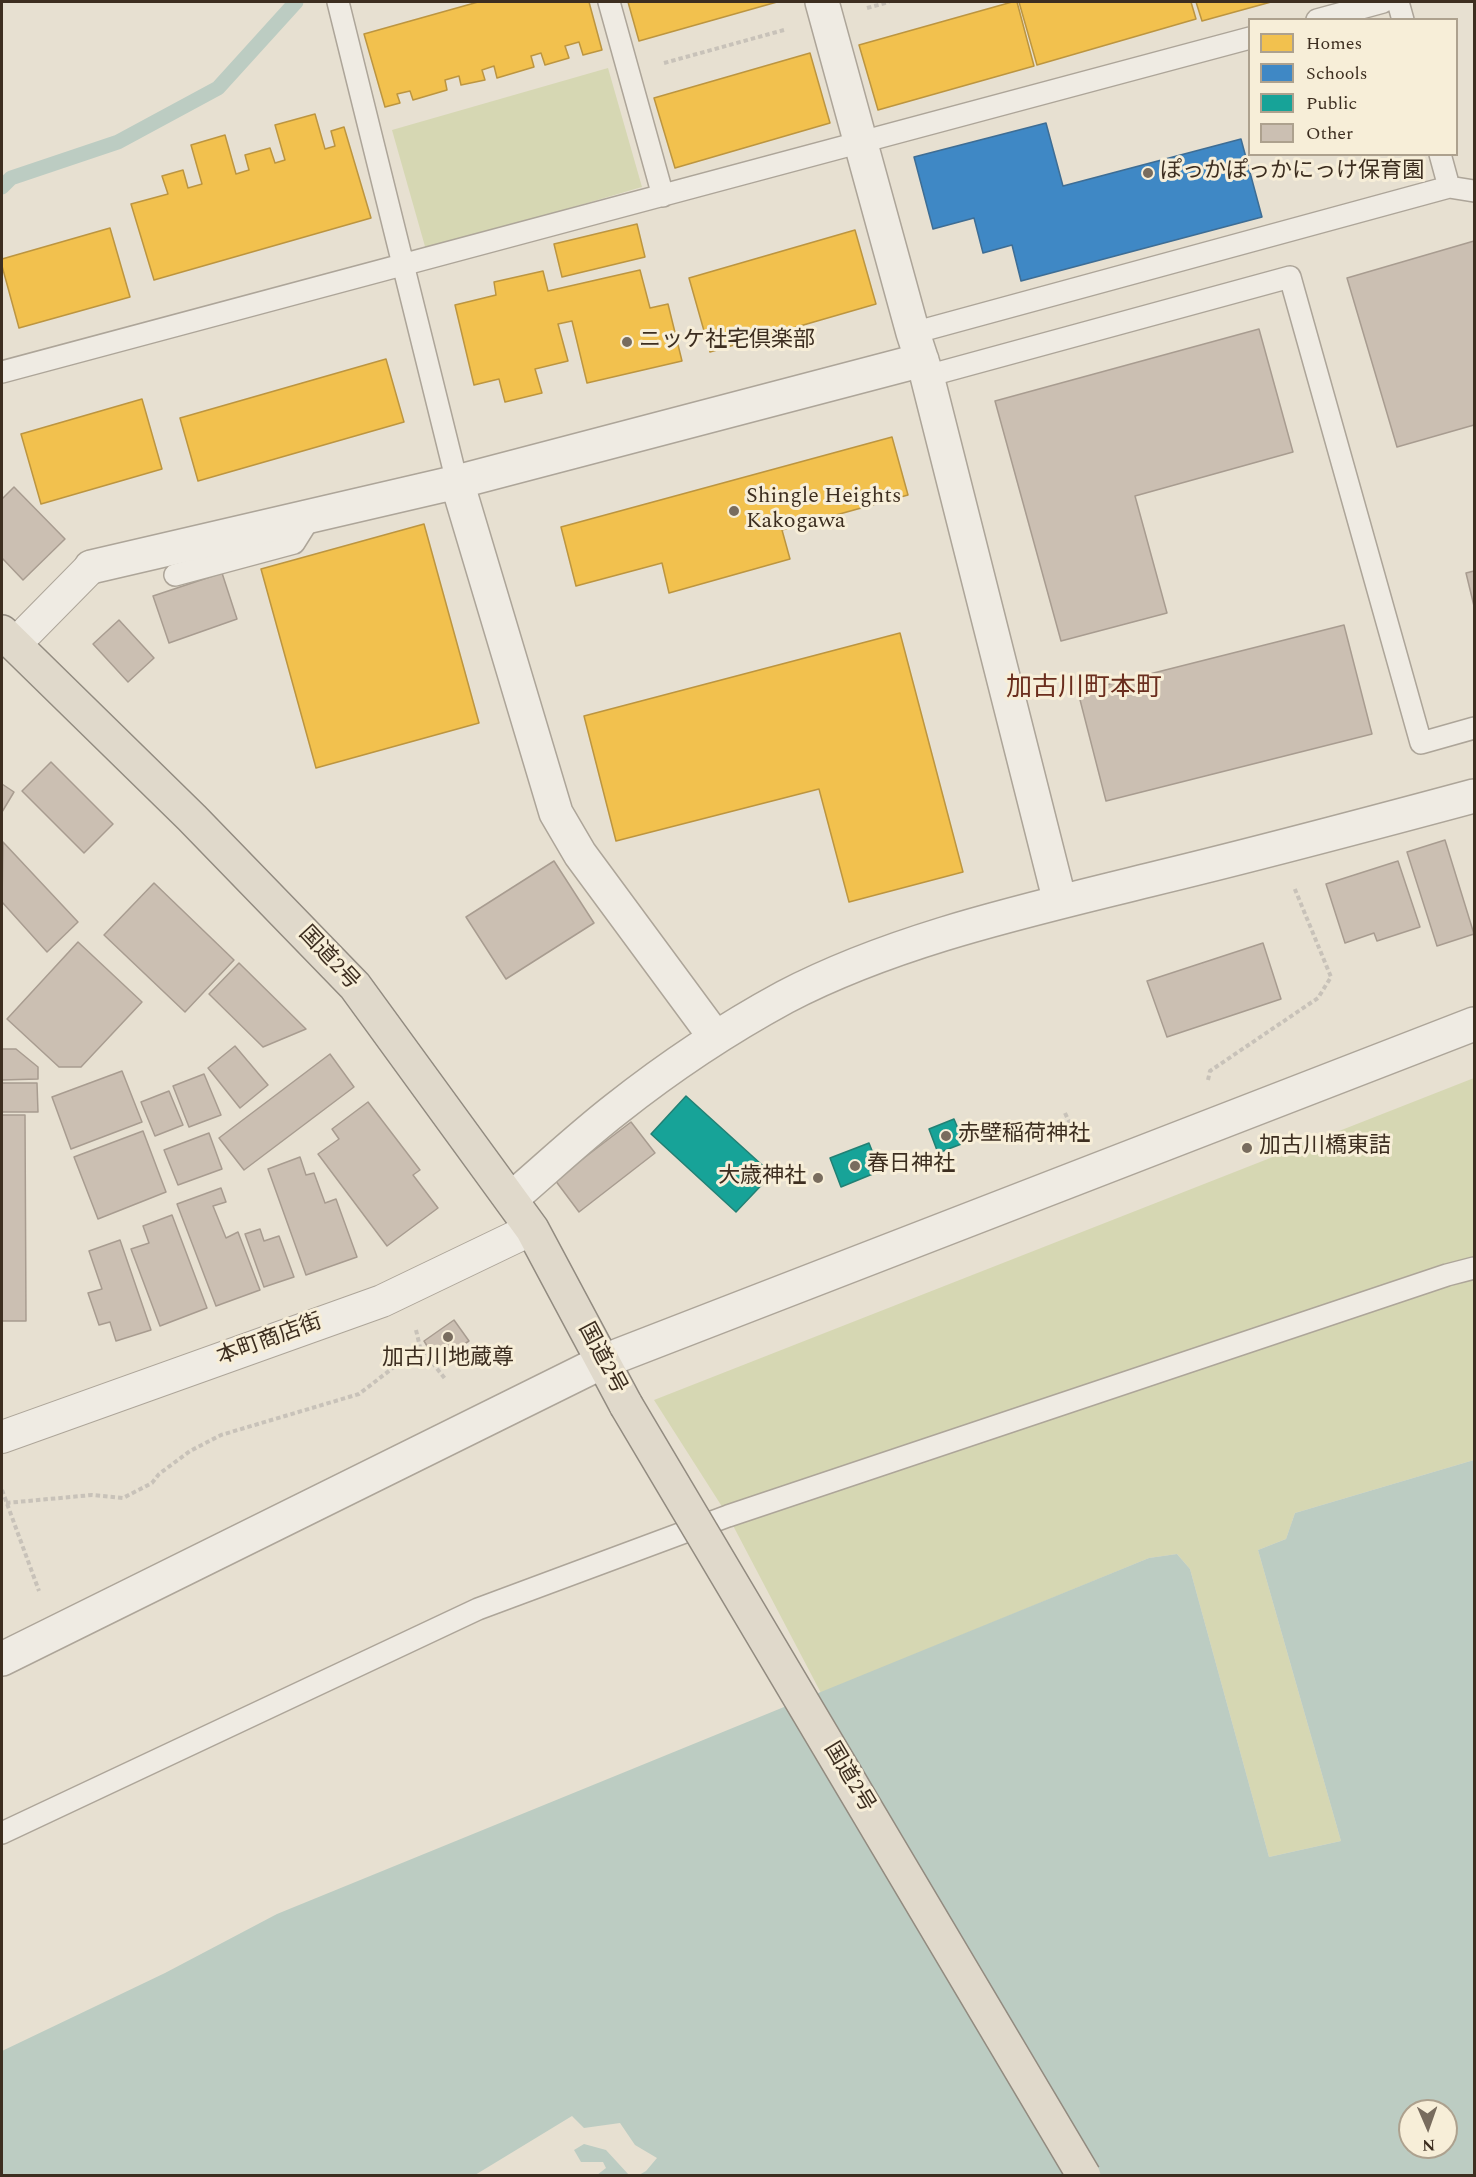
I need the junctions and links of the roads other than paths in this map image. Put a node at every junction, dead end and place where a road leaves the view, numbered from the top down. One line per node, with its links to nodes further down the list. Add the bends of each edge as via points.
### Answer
1 (338, 2): 14 (lane)
2 (609, 2): 13 (lane)
3 (1383, 2): 6 (lane)
4 (1398, 2): 7 (lane)
5 (824, 10): 9 (street)
6 (1324, 18)
7 (1402, 18)
8 (1248, 39): 9 (lane)
9 (861, 144): 13 (lane); 15 (street)
10 (1441, 156): 11 (lane)
11 (1449, 188): 12 (lane); 15 (lane)
12 (1474, 191)
13 (663, 196): 14 (lane)
14 (404, 263): 16 (lane); 17 (lane)
15 (921, 356): 17 (street); 22 (lane, via 1290,277 1421,743); 24 (street)
16 (2, 372)
17 (457, 482): 18 (street); 26 (street, via 556,813 580,854)
18 (311, 516): 19 (street); 20 (lane, via 294,543)
19 (92, 567): 21 (street)
20 (175, 575)
21 (15, 631): 27 (highway, 国道2号, via 356,986)
22 (1474, 729)
23 (1474, 796): 24 (street)
24 (1060, 902): 26 (street, via 931,938 854,967 787,997)
25 (1474, 1024): 30 (street)
26 (715, 1037): 27 (street, via 615,1109)
27 (511, 1199): 28 (highway, 国道2号)
28 (532, 1229): 30 (highway, 国道2号); 31 (street, 本町商店街, via 382,1301)
29 (1474, 1268): 33 (lane, via 728,1516 478,1609)
30 (604, 1361): 32 (street); 34 (highway, 国道2号, bridge, via 626,1405)
31 (2, 1437)
32 (2, 1659)
33 (2, 1833)
34 (1084, 2175)

